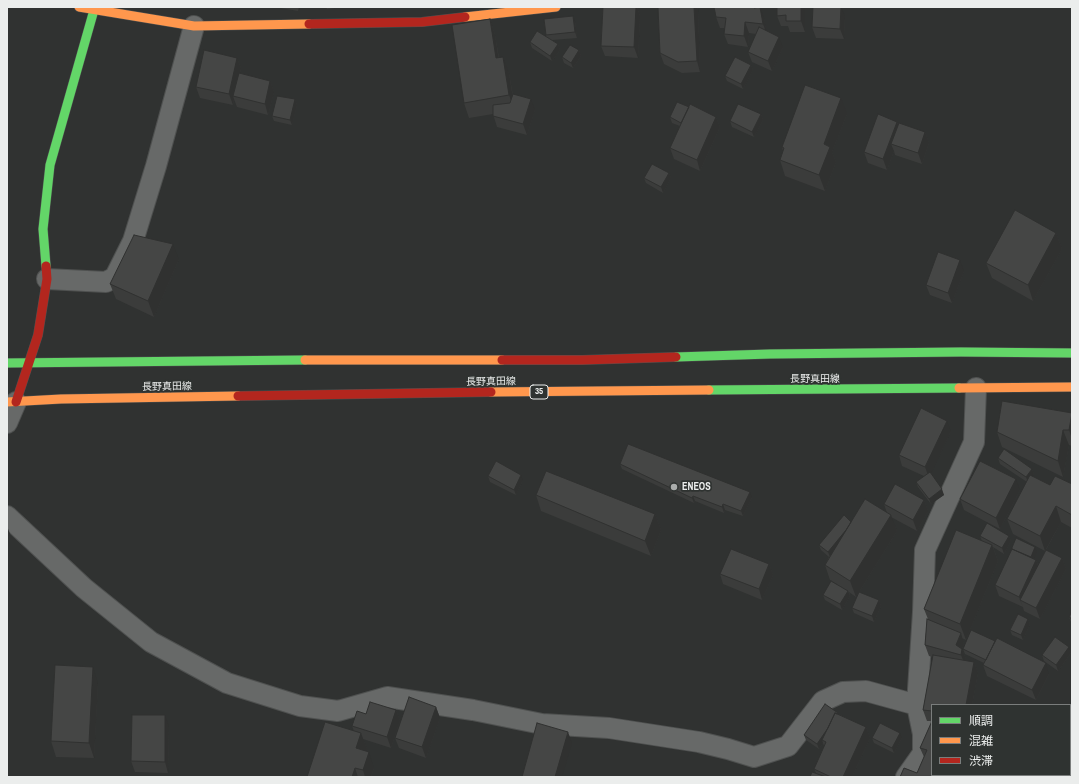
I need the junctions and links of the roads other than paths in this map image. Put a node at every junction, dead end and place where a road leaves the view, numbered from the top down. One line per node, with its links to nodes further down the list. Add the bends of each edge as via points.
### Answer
1 (556, 7): 3 (main road, via 422,22)
2 (89, 8): 3 (main road); 4 (main road, via 50,165 43,229)
3 (194, 26): 4 (street, via 136,234 115,277 106,282)
4 (47, 279): 6 (main road, via 38,335)
5 (1072, 352): 6 (main road, via 770,354 582,360)
6 (30, 362): 7 (main road); 10 (main road)
7 (7, 363)
8 (1072, 387): 9 (main road, 長野真田線 / 35)
9 (976, 388): 10 (main road, 長野真田線 / 35, via 61,399); 13 (street, via 974,442 925,550 924,612)
10 (11, 402): 11 (street)
11 (7, 423)
12 (7, 516): 13 (street, via 84,588 151,642 227,683 300,706 338,711 387,697 542,724 608,728 700,742 754,757 788,746 823,700 843,692 866,691)
13 (917, 705): 14 (street)
14 (927, 725): 15 (street, via 923,734 923,753)
15 (906, 777)

